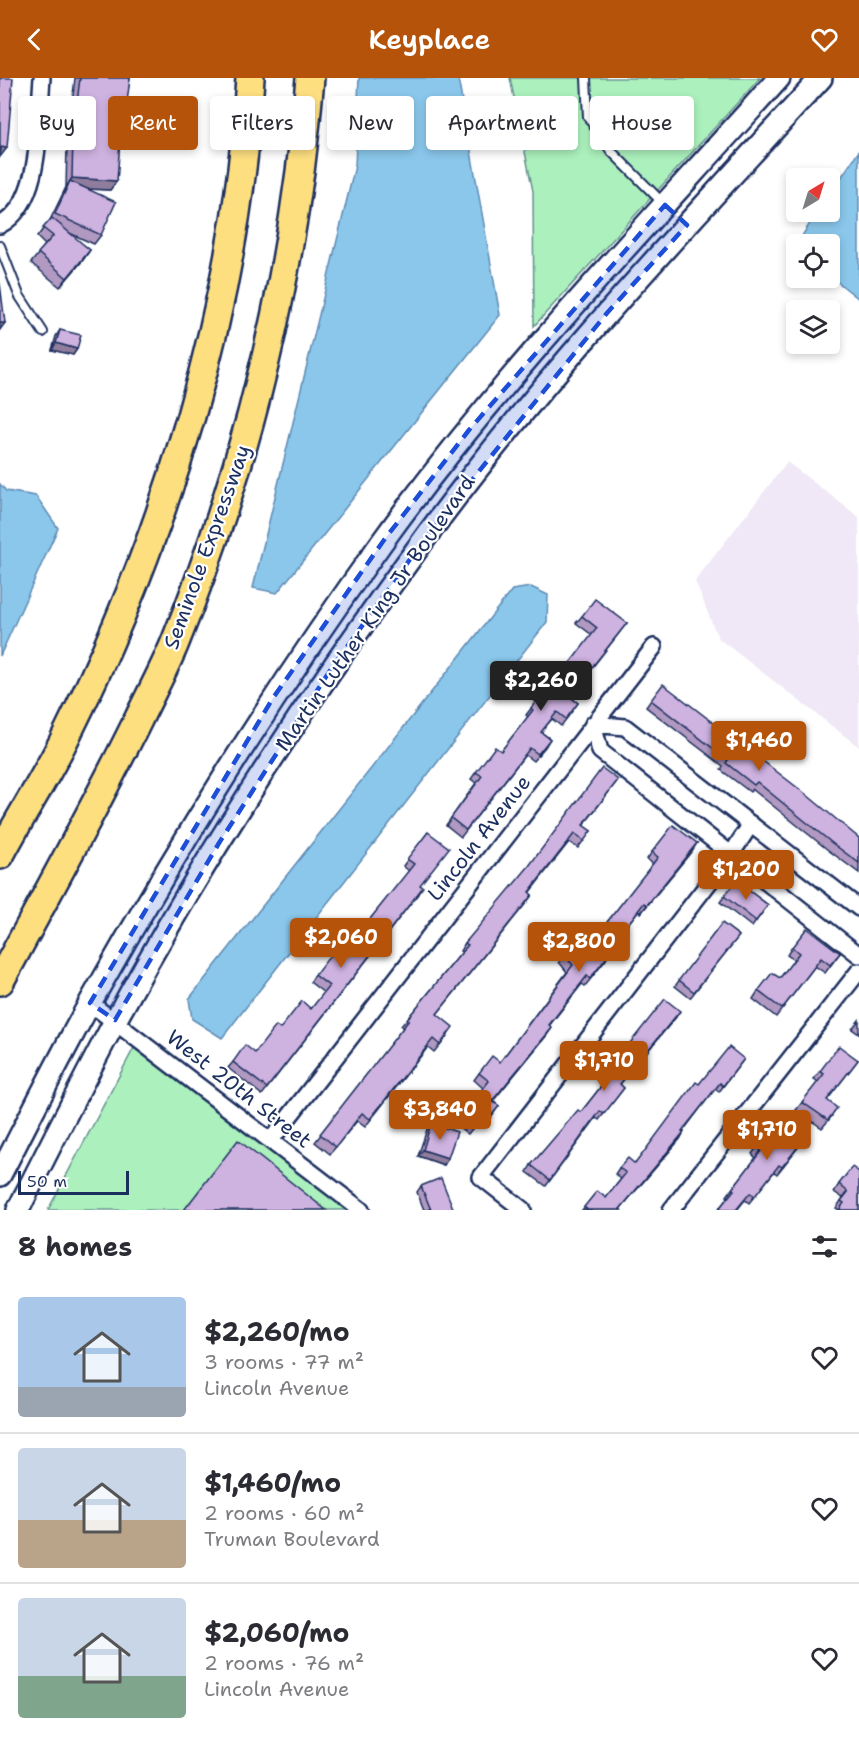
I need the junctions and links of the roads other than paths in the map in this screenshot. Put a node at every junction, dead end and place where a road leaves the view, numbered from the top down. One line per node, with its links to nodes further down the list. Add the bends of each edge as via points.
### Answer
1 (42, 78): 8 (street, via 33,177 26,198)
2 (250, 78): 16 (highway, via 241,170 220,297 170,488 119,621 71,727)
3 (310, 78): 20 (highway, Seminole Expressway, via 288,258 246,443 173,647 115,767)
4 (586, 78): 7 (lane, via 588,117 611,151)
5 (779, 78): 7 (main road, Martin Luther King Jr Boulevard)
6 (821, 78): 9 (main road, Martin Luther King Jr Boulevard)
7 (665, 205): 9 (main road); 21 (main road, Martin Luther King Jr Boulevard, via 520,368 384,540 273,699)
8 (0, 225)
9 (687, 225): 22 (main road, Martin Luther King Jr Boulevard, via 502,438 415,552 259,778)
10 (0, 246): 11 (lane, via 20,295)
11 (43, 332)
12 (654, 647): 13 (street, Lincoln Avenue)
13 (594, 724): 14 (street, via 625,727); 15 (street, via 600,752); 23 (street, Lincoln Avenue)
14 (751, 824): 15 (street); 17 (street)
15 (732, 853): 18 (street); 27 (street, via 481,1177)
16 (0, 855)
17 (859, 908)
18 (859, 955)
19 (859, 971): 28 (street)
20 (0, 981)
21 (90, 1003): 22 (street, West 20th Street); 24 (main road, Martin Luther King Jr Boulevard)
22 (116, 1020): 23 (street, West 20th Street); 25 (main road, Martin Luther King Jr Boulevard)
23 (271, 1140): 26 (street, West 20th Street)
24 (0, 1175)
25 (18, 1210)
26 (361, 1210)
27 (523, 1210)
28 (671, 1210)

